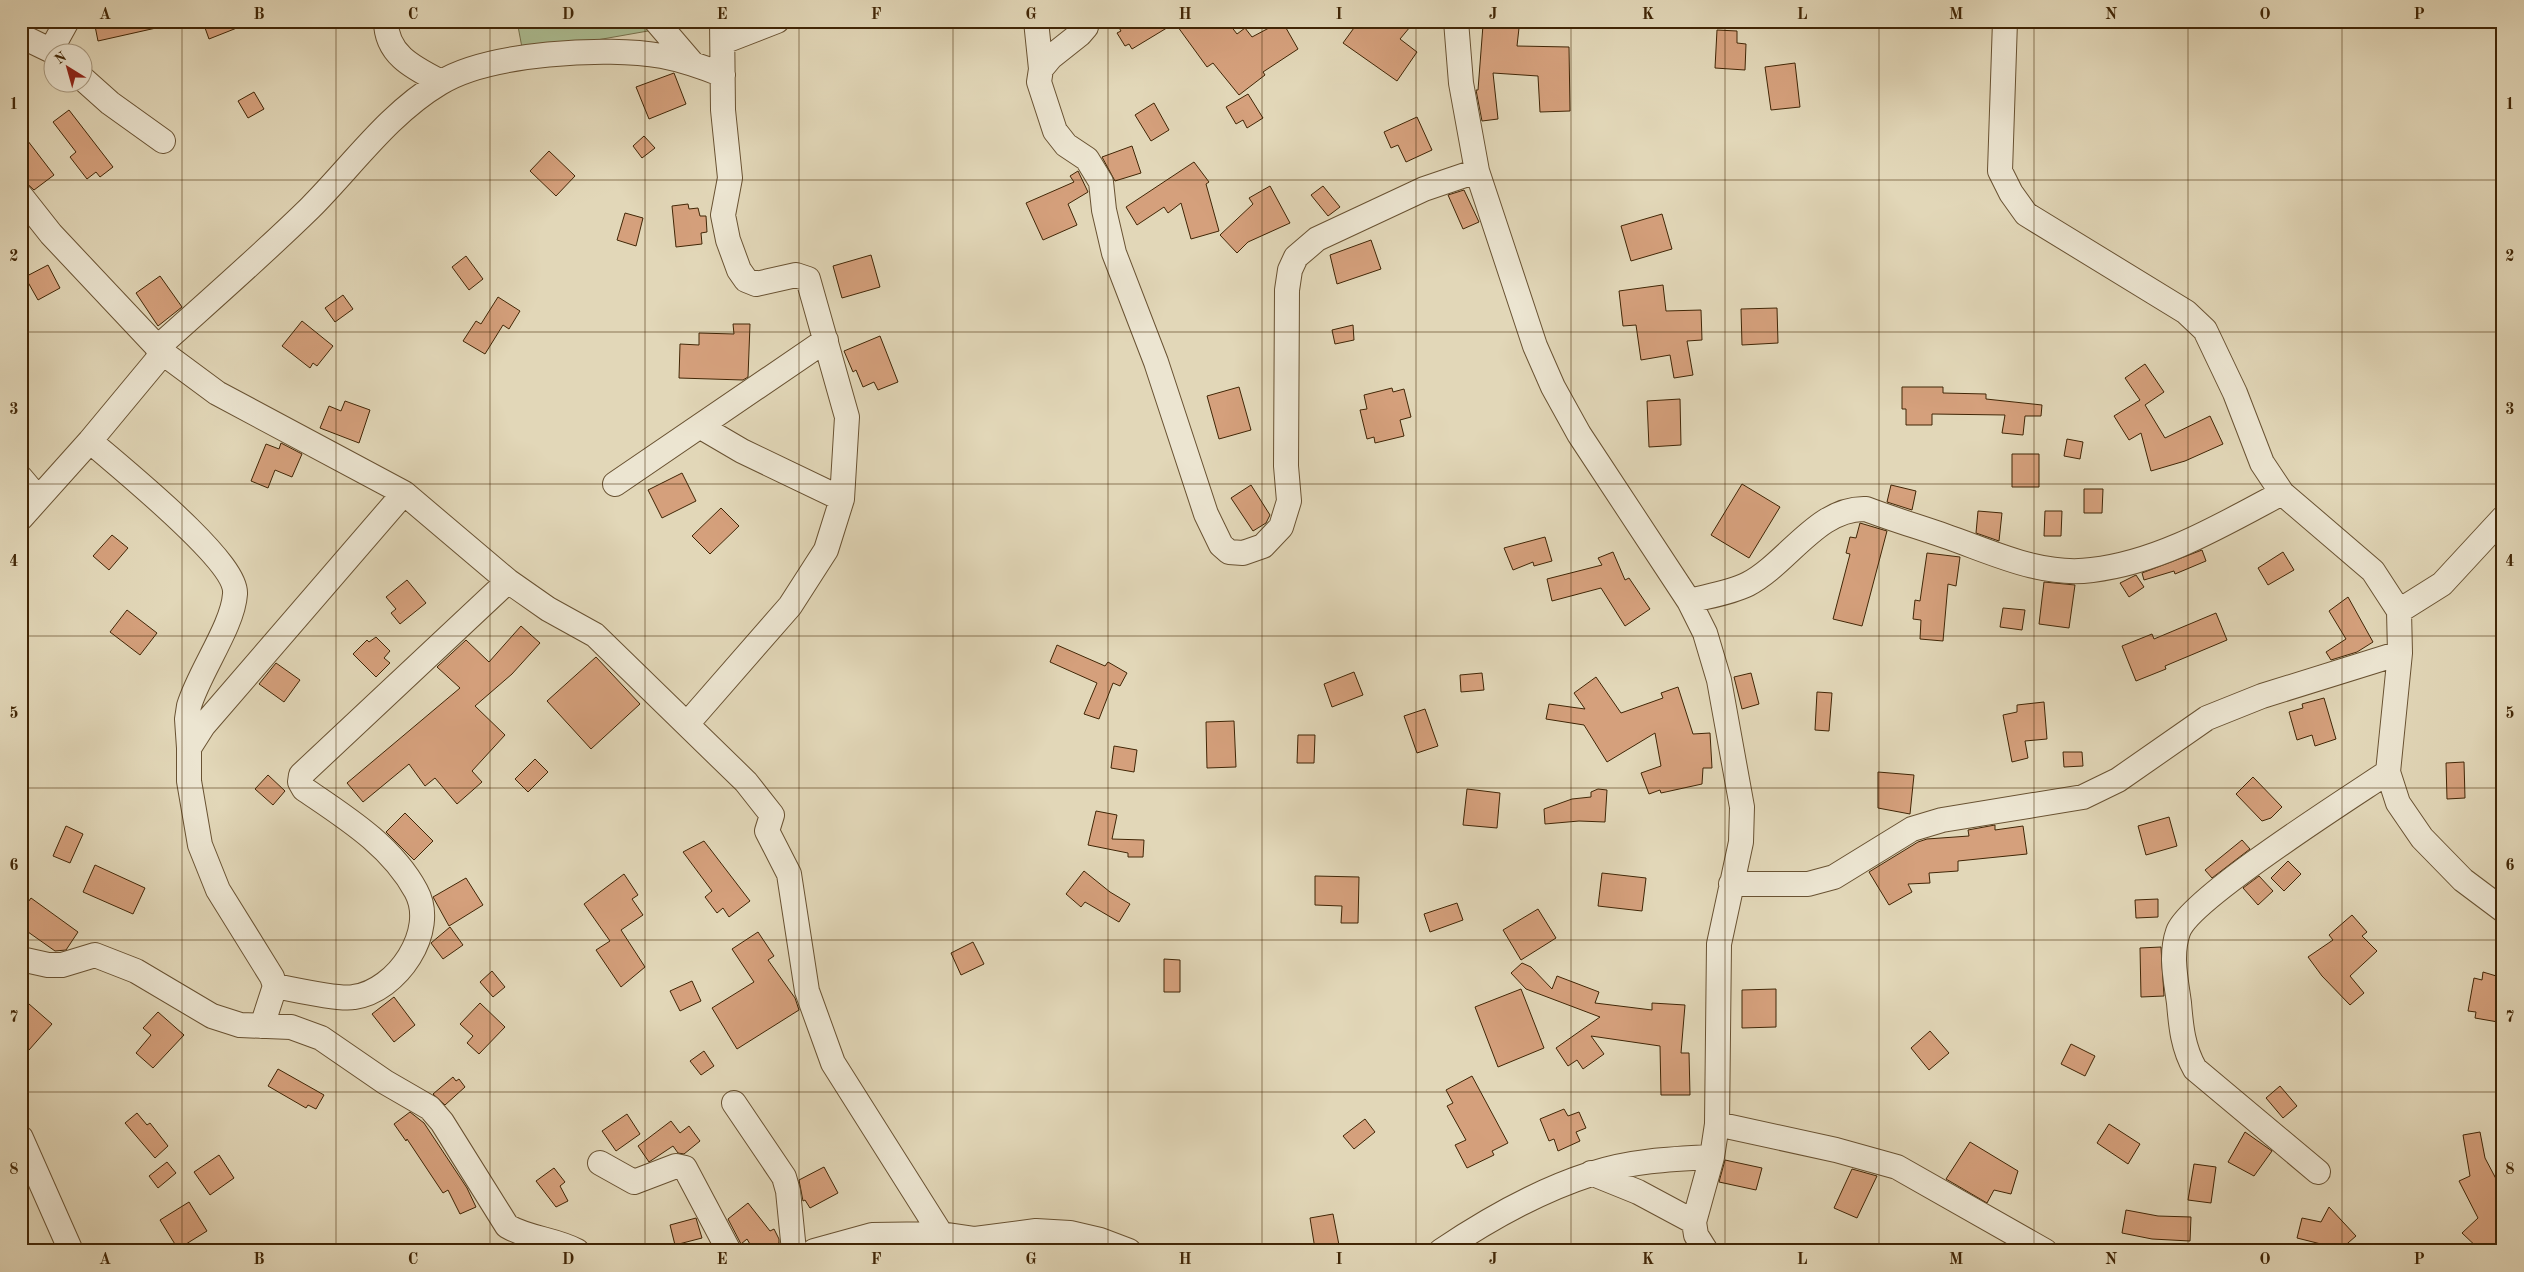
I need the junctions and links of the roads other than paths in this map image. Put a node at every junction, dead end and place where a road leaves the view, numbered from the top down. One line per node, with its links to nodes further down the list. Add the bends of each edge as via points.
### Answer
1 (67, 21): 11 (street)
2 (386, 21): 16 (street, via 389,41 400,58)
3 (656, 21): 13 (street)
4 (777, 21): 9 (street)
5 (1036, 21): 14 (street)
6 (1087, 21): 14 (street, via 1080,34)
7 (1456, 21): 19 (street, via 1461,83)
8 (2005, 21): 28 (street, via 2000,171 2011,193 2026,214 2186,312 2205,330 2235,393 2262,463)
9 (723, 32): 15 (street)
10 (21, 36): 12 (street)
11 (56, 42)
12 (42, 46)
13 (692, 63): 15 (street); 16 (street, via 660,56 574,52 507,60 462,72)
14 (1041, 69): 19 (street, via 1039,82 1055,131 1066,145 1087,159 1101,182 1108,235 1114,253 1156,362 1206,514 1221,545 1229,552 1243,553 1263,546 1281,527 1289,502 1287,290 1296,257 1317,239 1424,189)
15 (723, 75): 21 (street, via 730,178 723,215 739,270 746,280 756,284 796,275 808,280)
16 (440, 82): 22 (street, via 406,108 310,207)
17 (92, 87): 18 (street)
18 (163, 141)
19 (1477, 171): 34 (street, via 1528,328 1553,387 1579,434)
20 (21, 196): 22 (street, via 51,234)
21 (826, 340): 23 (street); 30 (street, via 847,417)
22 (160, 351): 24 (street); 27 (street, via 217,393)
23 (701, 427): 26 (street); 30 (street, via 742,451)
24 (90, 441): 29 (street); 38 (street, via 179,519 218,560 236,592 230,614 189,706)
25 (21, 478): 29 (street)
26 (615, 484)
27 (404, 493): 33 (street); 38 (street, via 203,726)
28 (2282, 494): 34 (street, via 2196,538 2141,558 2092,570 2054,570 2011,561 1866,509 1853,508 1817,528 1772,569 1747,584); 35 (street, via 2373,571)
29 (37, 497): 31 (street)
30 (842, 499): 37 (street, via 826,550 790,606)
31 (21, 518)
32 (2503, 518): 35 (street, via 2442,584)
33 (508, 581): 37 (street, via 595,636); 43 (street, via 301,776 304,789 358,826 393,859 416,891 424,914 418,940 400,969 375,992 352,998)
34 (1689, 601): 40 (street, via 1705,633 1720,680 1742,807 1740,842)
35 (2399, 611): 36 (street)
36 (2400, 653): 39 (street); 40 (street, via 2262,696 2208,718 2118,780 2083,797 1942,820 1912,829 1834,877 1808,884)
37 (686, 724): 53 (street, via 746,782 772,815 767,832 790,874 807,991 833,1063)
38 (190, 748): 43 (street, via 189,781 200,845 218,890)
39 (2388, 772): 41 (street, via 2398,803 2422,838 2463,880); 50 (street, via 2209,897 2187,917 2178,931 2174,953 2185,1049 2195,1069)
40 (1731, 884): 46 (street, via 1719,944)
41 (2503, 910)
42 (21, 959): 44 (street, via 62,965 95,955 136,971 212,1016 240,1025)
43 (274, 986): 44 (street)
44 (262, 1026): 56 (street, via 292,1027 321,1038 430,1108 507,1226)
45 (734, 1103): 58 (street, via 784,1177)
46 (1717, 1124): 48 (street); 63 (street, via 1897,1167)
47 (21, 1138): 55 (street)
48 (1712, 1157): 51 (street, via 1659,1160); 52 (street)
49 (600, 1163): 57 (street, via 634,1182 676,1166 686,1168)
50 (2318, 1172)
51 (1591, 1174): 52 (street, via 1638,1192); 61 (street, via 1523,1202)
52 (1694, 1222): 62 (street, via 1696,1236)
53 (940, 1234): 54 (street); 59 (street, via 872,1235)
54 (976, 1245): 60 (street, via 1036,1232 1070,1233)
55 (70, 1251)
56 (577, 1251)
57 (729, 1251)
58 (794, 1251)
59 (814, 1251)
60 (1129, 1251)
61 (1441, 1251)
62 (1706, 1251)
63 (2045, 1251)

